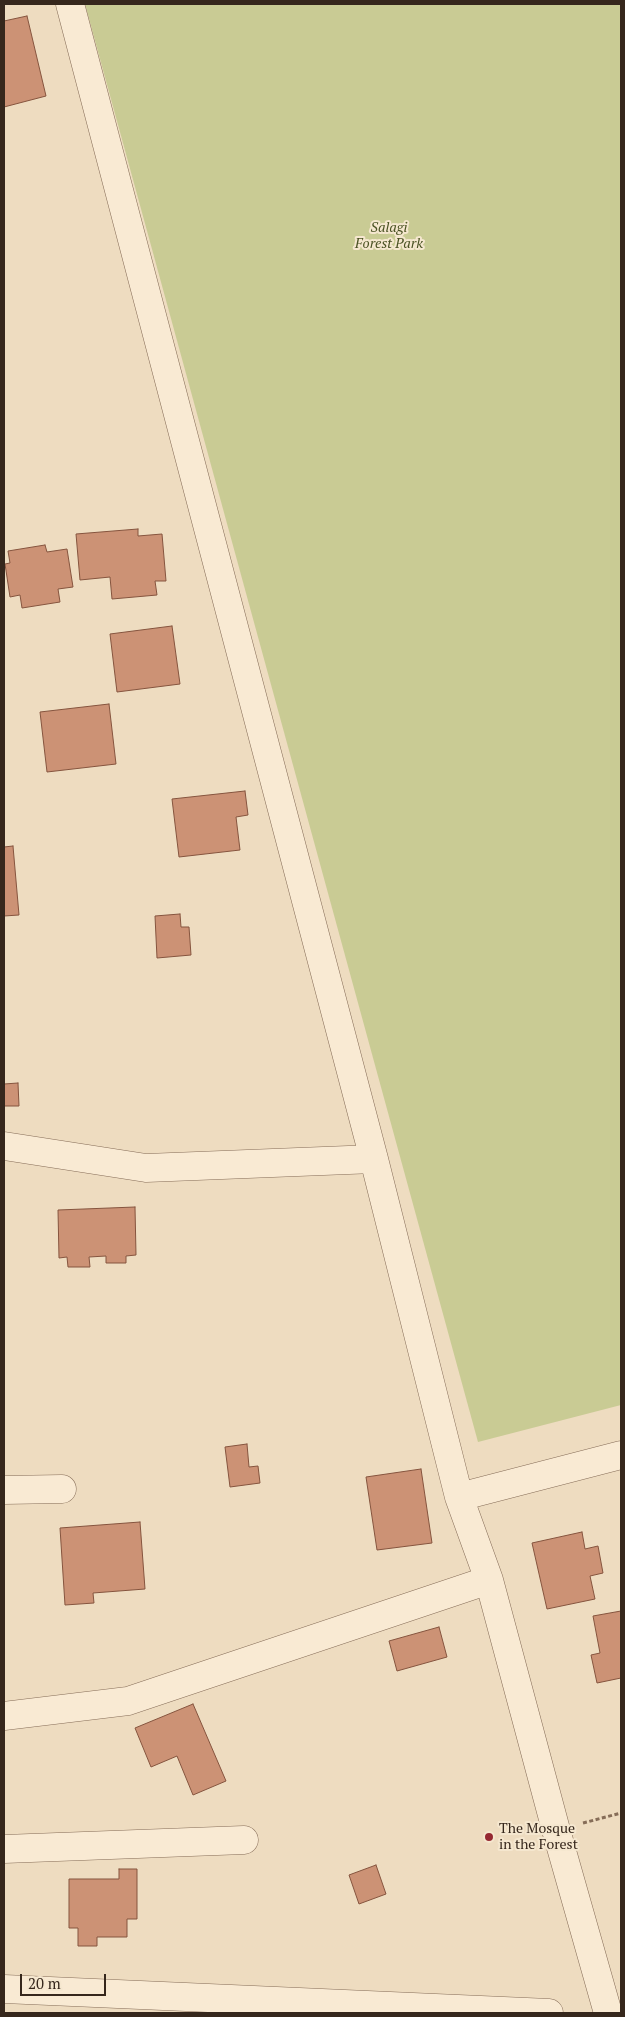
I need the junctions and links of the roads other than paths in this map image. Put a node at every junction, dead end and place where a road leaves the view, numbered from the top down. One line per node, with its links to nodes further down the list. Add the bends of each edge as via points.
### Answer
1 (70, 4): 3 (street)
2 (4, 1146): 3 (street, via 146,1168)
3 (374, 1159): 7 (street)
4 (621, 1455): 7 (street)
5 (62, 1489): 6 (street)
6 (4, 1490)
7 (459, 1497): 8 (street)
8 (489, 1580): 9 (street, via 128,1701); 14 (street)
9 (4, 1716)
10 (244, 1840): 11 (street)
11 (4, 1849)
12 (4, 1990): 13 (street)
13 (549, 2013)
14 (608, 2013)

